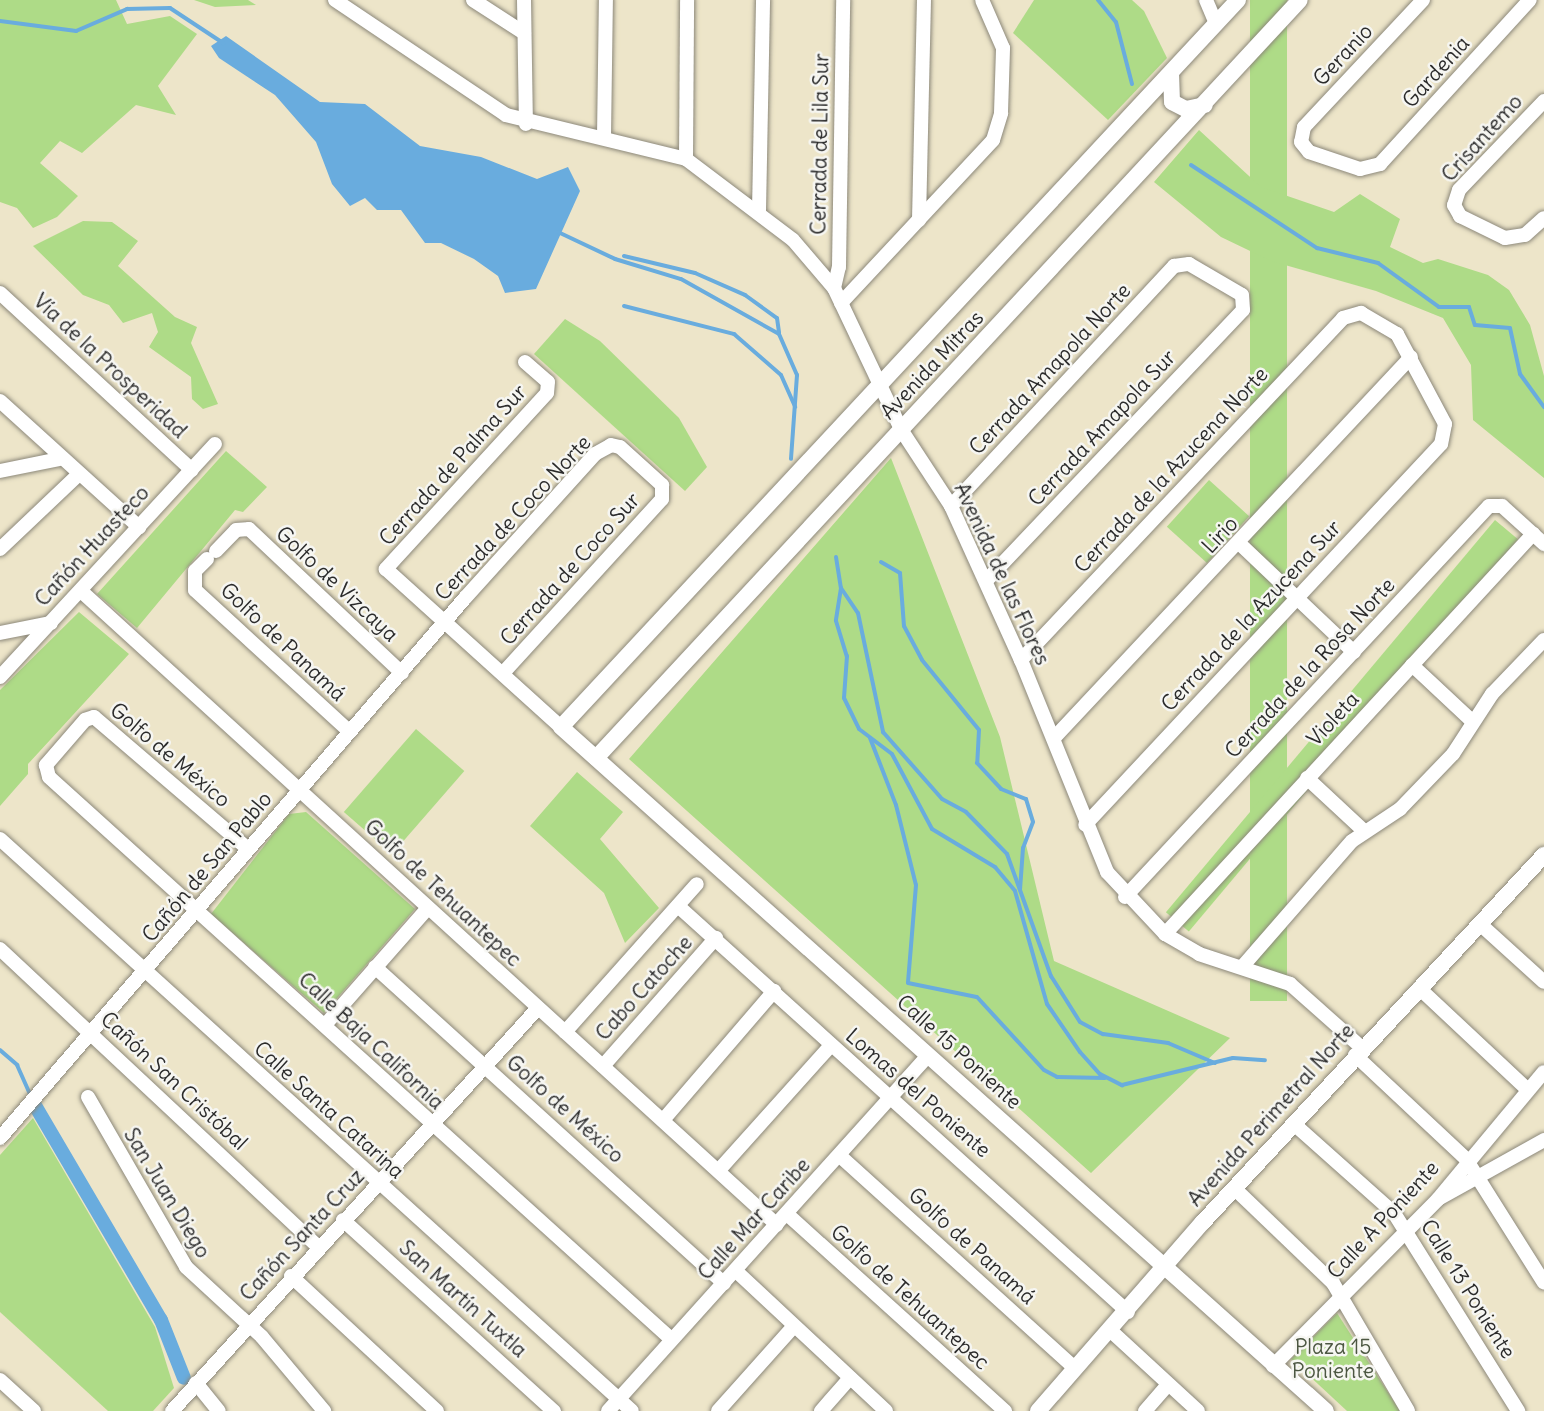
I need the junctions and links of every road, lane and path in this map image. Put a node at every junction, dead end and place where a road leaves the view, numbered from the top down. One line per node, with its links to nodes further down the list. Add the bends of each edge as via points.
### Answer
1 (335, 0): 20 (street, Avenida de las Flores, via 480,99)
2 (473, 0): 16 (street)
3 (524, 0): 16 (street)
4 (606, 0): 21 (street)
5 (687, 0): 22 (street)
6 (763, 0): 24 (street)
7 (843, 0): 28 (street, Cerrada de Lila Sur, via 839,267)
8 (924, 0): 26 (street)
9 (982, 0): 26 (street, via 1003,48 999,127)
10 (1206, 0): 15 (street)
11 (1238, 0): 15 (street, Avenida Mitras)
12 (1300, 0): 19 (street, Avenida Mitras)
13 (1423, 0): 23 (street, Geranio, via 1304,127 1301,142 1309,152)
14 (1530, 0): 23 (street, Gardenia)
15 (1216, 23): 17 (street, Avenida Mitras)
16 (524, 33): 20 (street)
17 (1170, 73): 19 (street, via 1172,102 1186,109); 33 (street, Avenida Mitras)
18 (1544, 101): 25 (street, Crisantemo, via 1459,190 1454,205 1460,216 1496,236 1519,238)
19 (1205, 105): 35 (street, Avenida Mitras)
20 (526, 124): 21 (street, Avenida de las Flores)
21 (604, 137): 22 (street, Avenida de las Flores)
22 (686, 159): 24 (street, Avenida de las Flores)
23 (1370, 169)
24 (759, 211): 28 (street, Avenida de las Flores)
25 (1544, 218)
26 (919, 220): 30 (street)
27 (1181, 262): 42 (street, Cerrada Amapola Norte); 49 (street, Cerrada Amapola Sur, via 1242,296 1245,302)
28 (834, 288): 30 (street, Avenida de las Flores)
29 (0, 293): 38 (street, Vía de la Prosperidad)
30 (841, 303): 33 (street, Avenida de las Flores)
31 (1412, 357): 45 (street, Lirio); 51 (street, Cerrada de la Azucena Sur, via 1445,424 1445,434); 57 (street, Cerrada de la Azucena Norte, via 1389,326 1353,313)
32 (525, 362): 52 (street, Cerrada de Palma Sur, via 549,387 386,569)
33 (879, 385): 35 (street, Avenida de las Flores); 63 (street, Avenida Mitras)
34 (0, 400): 37 (street)
35 (902, 430): 42 (street, Avenida de las Flores); 66 (street, Avenida Mitras)
36 (215, 444): 38 (street, Cañón Huasteco)
37 (59, 459): 39 (street); 40 (street)
38 (192, 470): 43 (street, Cañón Huasteco)
39 (0, 471)
40 (78, 476): 43 (street); 47 (street)
41 (664, 491): 52 (street, Cerrada de Coco Norte, via 627,452 611,445 595,454); 60 (street, Cerrada de Coco Sur)
42 (951, 506): 49 (street, Avenida de las Flores)
43 (139, 527): 50 (street, Cañón Huasteco)
44 (1533, 534): 46 (street, Cerrada de la Rosa Norte); 56 (street, Cerrada de la Rosa Norte, via 1502,506 1489,506); 58 (street, Violeta)
45 (1240, 544): 51 (street); 65 (street, Lirio)
46 (1544, 544)
47 (0, 549)
48 (191, 581): 59 (street, Golfo de Vizcaya, via 211,555 243,527); 64 (street, Golfo de Panamá)
49 (986, 581): 57 (street, Avenida de las Flores)
50 (81, 591): 53 (street, Cañón Huasteco); 69 (street, Golfo de Tehuantepec)
51 (1295, 599): 56 (street); 70 (street, Cerrada de la Azucena Sur)
52 (447, 622): 59 (street, Cañón de San Pablo); 60 (street)
53 (51, 623): 54 (street); 61 (street, Cañón Huasteco)
54 (0, 633)
55 (1544, 640): 62 (street, via 1501,683)
56 (1354, 652): 76 (street, Cerrada de la Rosa Norte)
57 (1021, 660): 65 (street, Avenida de las Flores)
58 (1412, 665): 62 (street); 68 (street, Violeta)
59 (402, 673): 64 (street, Cañón de San Pablo)
60 (502, 673): 63 (street)
61 (0, 677)
62 (1473, 722): 71 (street, via 1453,754 1400,809)
63 (561, 727): 66 (street, Calle 15 Poniente)
64 (350, 732): 69 (street, Cañón de San Pablo)
65 (1054, 738): 70 (street, Avenida de las Flores)
66 (596, 758): 96 (street, Calle 15 Poniente)
67 (46, 770): 73 (street, Golfo de México, via 68,738 94,717); 79 (street, Calle Baja California)
68 (1307, 778): 71 (street); 81 (street, Violeta)
69 (300, 789): 73 (street, Cañón de San Pablo); 78 (street, Golfo de Tehuantepec)
70 (1085, 825): 76 (street, Avenida de las Flores)
71 (1364, 831): 85 (street)
72 (0, 839): 86 (street, Calle Santa Catarina)
73 (248, 849): 79 (street, Cañón de San Pablo)
74 (1543, 859): 80 (street, Avenida Perimetral Norte)
75 (698, 884): 77 (street)
76 (1125, 897): 81 (street, Avenida de las Flores)
77 (678, 906): 82 (street, Lomas del Poniente); 92 (street)
78 (426, 910): 84 (street); 90 (street, Golfo de Tehuantepec)
79 (196, 911): 86 (street, Cañón de San Pablo); 91 (street, Calle Baja California)
80 (1480, 924): 87 (street); 88 (street, Avenida Perimetral Norte)
81 (1165, 934): 85 (street, Avenida de las Flores, via 1199,954)
82 (716, 938): 89 (street, Lomas del Poniente); 98 (street, Cabo Catoche)
83 (0, 949): 93 (street, Cañón San Cristóbal)
84 (375, 967): 91 (street); 97 (street, Golfo de México)
85 (1242, 967): 95 (street, Avenida de las Flores, via 1290,984)
86 (147, 974): 93 (street, Cañón de San Pablo); 112 (street, Calle Santa Catarina)
87 (1544, 982)
88 (1419, 988): 95 (street, Avenida Perimetral Norte); 100 (street)
89 (774, 991): 94 (street, Lomas del Poniente); 103 (street)
90 (538, 1008): 92 (street, Golfo de Tehuantepec); 97 (street, Cañón Santa Cruz)
91 (325, 1025): 105 (street, Calle Baja California)
92 (565, 1032): 98 (street, Golfo de Tehuantepec)
93 (92, 1034): 106 (street, Cañón de San Pablo); 119 (street, Cañón San Cristóbal)
94 (831, 1045): 101 (street, Lomas del Poniente); 110 (street)
95 (1358, 1051): 104 (street, Avenida Perimetral Norte); 109 (street, Avenida de las Flores)
96 (929, 1055): 101 (street, Calle Mar Caribe); 120 (street, Calle 15 Poniente)
97 (486, 1065): 105 (street, Cañón Santa Cruz); 123 (street, Golfo de México)
98 (603, 1066): 103 (street, Golfo de Tehuantepec)
99 (1544, 1072): 100 (street, Calle A Poniente)
100 (1528, 1090): 109 (street, Calle A Poniente)
101 (893, 1096): 108 (street, Calle Mar Caribe); 126 (street, Lomas del Poniente)
102 (88, 1097): 127 (street, San Juan Diego, via 182,1261)
103 (664, 1119): 110 (street, Golfo de Tehuantepec)
104 (1294, 1124): 113 (street, Avenida Perimetral Norte); 118 (street, Calle 13 Poniente)
105 (432, 1126): 112 (street, Cañón Santa Cruz); 130 (street, Calle Baja California)
106 (0, 1138)
107 (1544, 1140): 111 (street)
108 (840, 1156): 115 (street, Calle Mar Caribe); 132 (street, Golfo de Panamá)
109 (1466, 1159): 111 (street, Avenida de las Flores); 114 (street, Calle A Poniente)
110 (719, 1170): 117 (street, Golfo de Tehuantepec)
111 (1477, 1180): 114 (street); 124 (street, Avenida de las Flores)
112 (378, 1183): 116 (street, Cañón Santa Cruz); 137 (street, Calle Santa Catarina)
113 (1234, 1188): 120 (street, Avenida Perimetral Norte); 125 (street, via 1314,1263)
114 (1438, 1199): 118 (street, Calle A Poniente)
115 (787, 1214): 117 (street, Calle Mar Caribe); 149 (street, Golfo de Tehuantepec)
116 (343, 1220): 119 (street, Cañón Santa Cruz); 143 (street, San Martín Tuxtla)
117 (777, 1225): 121 (street, Calle Mar Caribe)
118 (1404, 1227): 125 (street, Calle A Poniente); 155 (street, Calle 13 Poniente)
119 (317, 1246): 122 (street, Cañón Santa Cruz)
120 (1164, 1267): 126 (street, Avenida Perimetral Norte); 131 (street, Calle 15 Poniente)
121 (736, 1271): 123 (street, Calle Mar Caribe); 128 (street)
122 (291, 1276): 127 (street, Cañón Santa Cruz); 142 (street)
123 (724, 1283): 130 (street, Calle Mar Caribe)
124 (1544, 1283)
125 (1340, 1296): 131 (street, Calle A Poniente); 154 (street)
126 (1128, 1312): 129 (street, Avenida Perimetral Norte)
127 (246, 1327): 135 (street, Cañón Santa Cruz); 141 (street, San Juan Diego, via 262,1337)
128 (793, 1328): 133 (street); 146 (street)
129 (1111, 1331): 132 (street, Avenida Perimetral Norte); 136 (street)
130 (671, 1339): 137 (street, Calle Mar Caribe)
131 (1273, 1366): 153 (street, Calle 15 Poniente)
132 (1075, 1368): 150 (street, Avenida Perimetral Norte)
133 (850, 1378): 147 (street); 148 (street)
134 (0, 1380): 138 (street)
135 (196, 1383): 139 (street, Cañón Santa Cruz); 140 (street)
136 (1168, 1385): 151 (street); 152 (street)
137 (619, 1399): 144 (street, Calle Mar Caribe); 145 (street, Calle Santa Catarina)
138 (34, 1411)
139 (172, 1411)
140 (219, 1411)
141 (324, 1411)
142 (437, 1411)
143 (554, 1411)
144 (608, 1411)
145 (632, 1411)
146 (718, 1411)
147 (821, 1411)
148 (886, 1411)
149 (1005, 1411)
150 (1038, 1411)
151 (1145, 1411)
152 (1198, 1411)
153 (1326, 1411)
154 (1408, 1411)
155 (1518, 1411)

